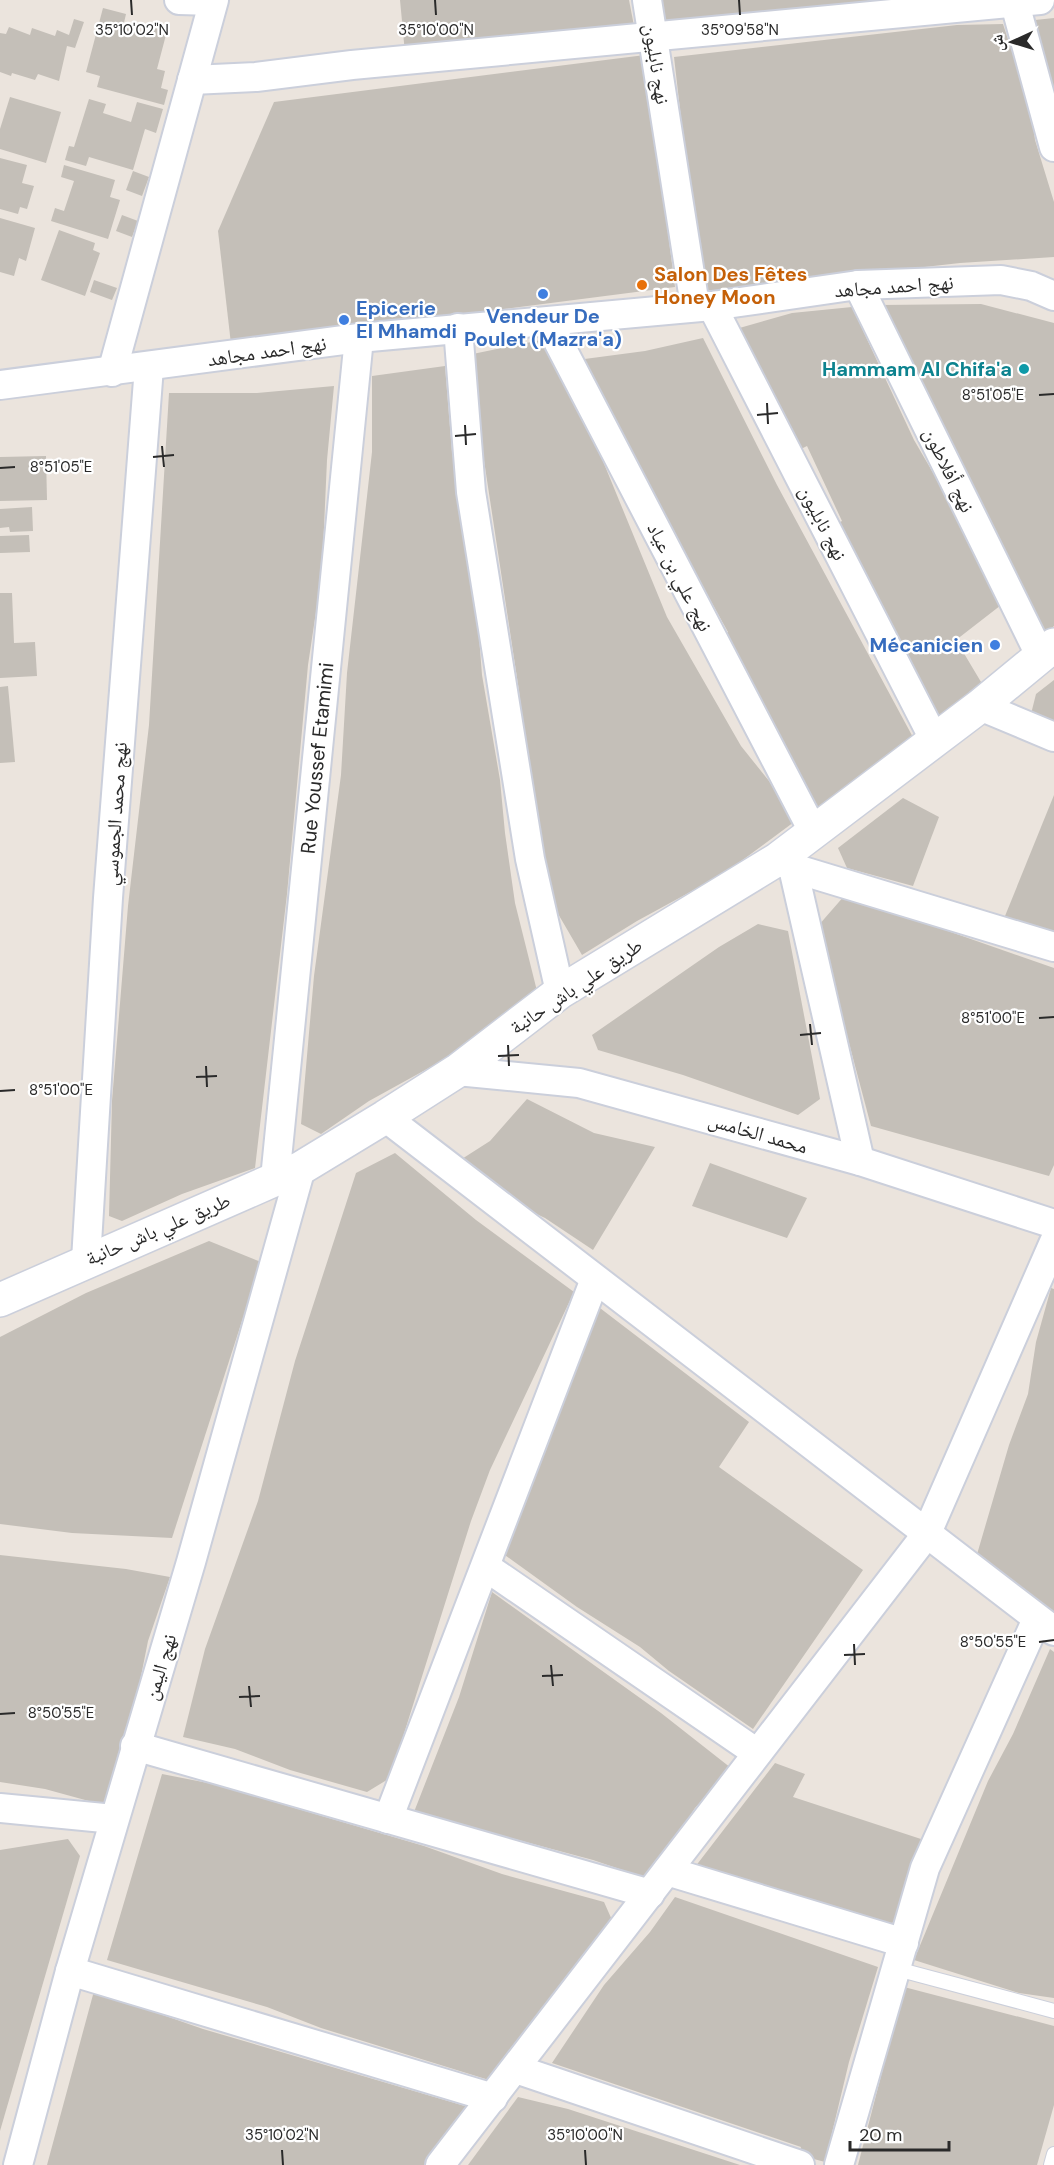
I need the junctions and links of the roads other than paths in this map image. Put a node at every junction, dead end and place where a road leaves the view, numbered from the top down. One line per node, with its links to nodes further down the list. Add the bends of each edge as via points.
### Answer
1 (179, 0): 3 (street)
2 (647, 0): 5 (street, نهج نابليون)
3 (214, 1): 6 (street)
4 (1023, 1): 5 (street); 7 (street)
5 (653, 37): 6 (street); 10 (street, نهج نابليون)
6 (192, 80): 15 (street)
7 (1054, 147)
8 (858, 285): 9 (street, نهج احمد مجاهد, via 1001,280); 10 (street, نهج احمد مجاهد); 17 (street, نهج أفلاطون)
9 (1054, 296)
10 (703, 306): 11 (street, نهج احمد مجاهد); 20 (street, نهج نابليون)
11 (548, 322): 12 (street, نهج احمد مجاهد); 21 (street, نهج علي بن عياد)
12 (458, 328): 13 (street, نهج احمد مجاهد); 24 (street, via 473,504 530,859)
13 (359, 338): 14 (street, نهج احمد مجاهد); 28 (street, Rue Youssef Etamimi)
14 (149, 367): 15 (street, نهج احمد مجاهد); 31 (street, نهج محمد الجموسي, via 108,898)
15 (112, 372): 16 (street, نهج احمد مجاهد)
16 (0, 385)
17 (1047, 650): 18 (street, طريق علي باش حانبة)
18 (980, 706): 19 (street); 20 (street, طريق علي باش حانبة)
19 (1054, 737)
20 (933, 739): 21 (street, طريق علي باش حانبة)
21 (813, 831): 22 (street, طريق علي باش حانبة)
22 (786, 863): 23 (street); 24 (street, طريق علي باش حانبة); 27 (street)
23 (1054, 947)
24 (560, 992): 25 (street, طريق علي باش حانبة)
25 (457, 1071): 26 (street, طريق علي باش حانبة); 27 (street, محمد الخامس, via 579,1083)
26 (385, 1117): 28 (street, طريق علي باش حانبة); 32 (street)
27 (860, 1161): 29 (street, محمد الخامس)
28 (288, 1174): 31 (street, طريق علي باش حانبة); 37 (street, نهج اليمن, via 191,1562)
29 (1054, 1224)
30 (1054, 1242): 34 (street)
31 (86, 1260): 33 (street, طريق علي باش حانبة)
32 (595, 1280): 34 (street); 35 (street)
33 (0, 1300)
34 (926, 1535): 36 (street); 38 (street)
35 (486, 1567): 38 (street); 41 (street)
36 (1045, 1625): 44 (street, via 925,1868)
37 (135, 1746): 40 (street, نهج اليمن); 41 (street)
38 (757, 1753): 42 (street)
39 (0, 1808): 40 (street)
40 (114, 1819): 45 (street, نهج اليمن)
41 (388, 1819): 43 (street)
42 (667, 1871): 43 (street); 44 (street)
43 (650, 1894): 47 (street)
44 (900, 1956): 46 (lane); 54 (street)
45 (70, 1971): 48 (street); 51 (street, نهج اليمن)
46 (1054, 2011)
47 (516, 2069): 48 (street); 53 (street)
48 (494, 2098): 52 (street)
49 (1054, 2154): 55 (lane)
50 (0, 2158): 51 (street)
51 (18, 2165)
52 (440, 2165)
53 (800, 2165)
54 (839, 2165)
55 (1051, 2165)

